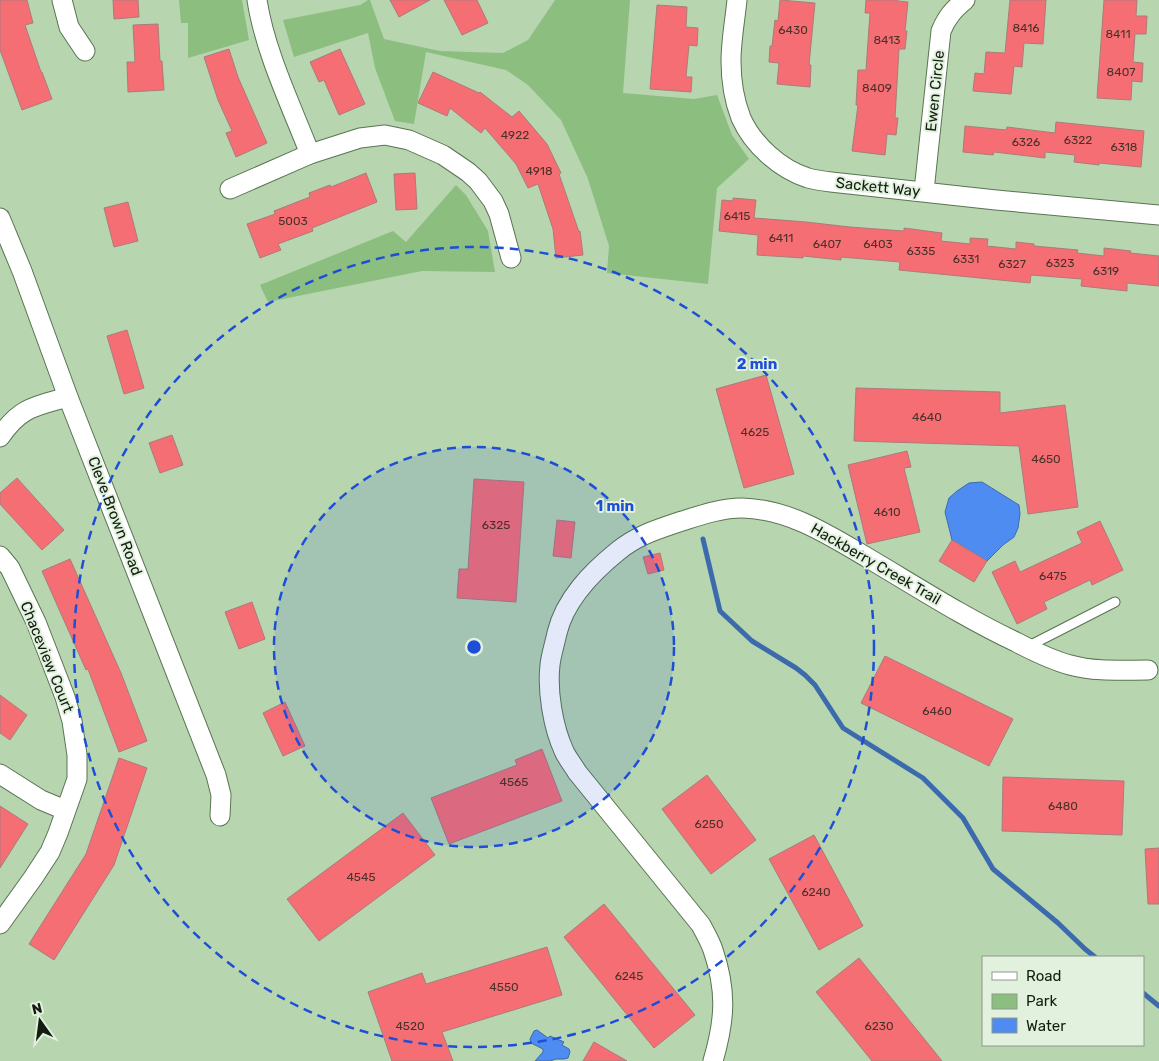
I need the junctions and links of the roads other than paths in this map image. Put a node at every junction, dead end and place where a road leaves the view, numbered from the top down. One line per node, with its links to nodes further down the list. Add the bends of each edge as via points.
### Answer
1 (62, 0): 5 (street, via 69,27)
2 (257, 0): 6 (street, via 278,74)
3 (737, 0): 8 (street, Sackett Way, via 731,61 733,88 741,118 764,150 791,171 808,178)
4 (965, 0): 8 (street, Ewen Circle, via 947,18 941,31)
5 (85, 51)
6 (310, 154): 7 (street); 11 (street, via 360,138 385,135 409,140 443,155 478,181 493,202 500,214)
7 (230, 189)
8 (924, 191): 9 (street, Sackett Way)
9 (1159, 215)
10 (0, 218): 12 (street, Cleve Brown Road)
11 (511, 258)
12 (68, 397): 13 (street, via 23,412); 20 (street, Cleve Brown Road, via 216,775 221,795)
13 (0, 437)
14 (0, 556): 19 (street, Chaceview Court, via 10,568 36,622 72,721 78,755 77,779)
15 (1115, 602): 16 (lane)
16 (1026, 647): 17 (street, Hackberry Creek Trail, via 1069,665 1092,670); 22 (street, Hackberry Creek Trail, via 987,629 823,531 767,511 742,508 716,510 650,531 620,549 578,590 559,627 550,665 556,731 577,772 701,925 712,948 722,980 723,1009)
17 (1148, 670)
18 (0, 774): 19 (street, via 41,800)
19 (65, 810): 21 (street, Chaceview Court, via 50,852)
20 (220, 816)
21 (0, 924)
22 (713, 1061)

